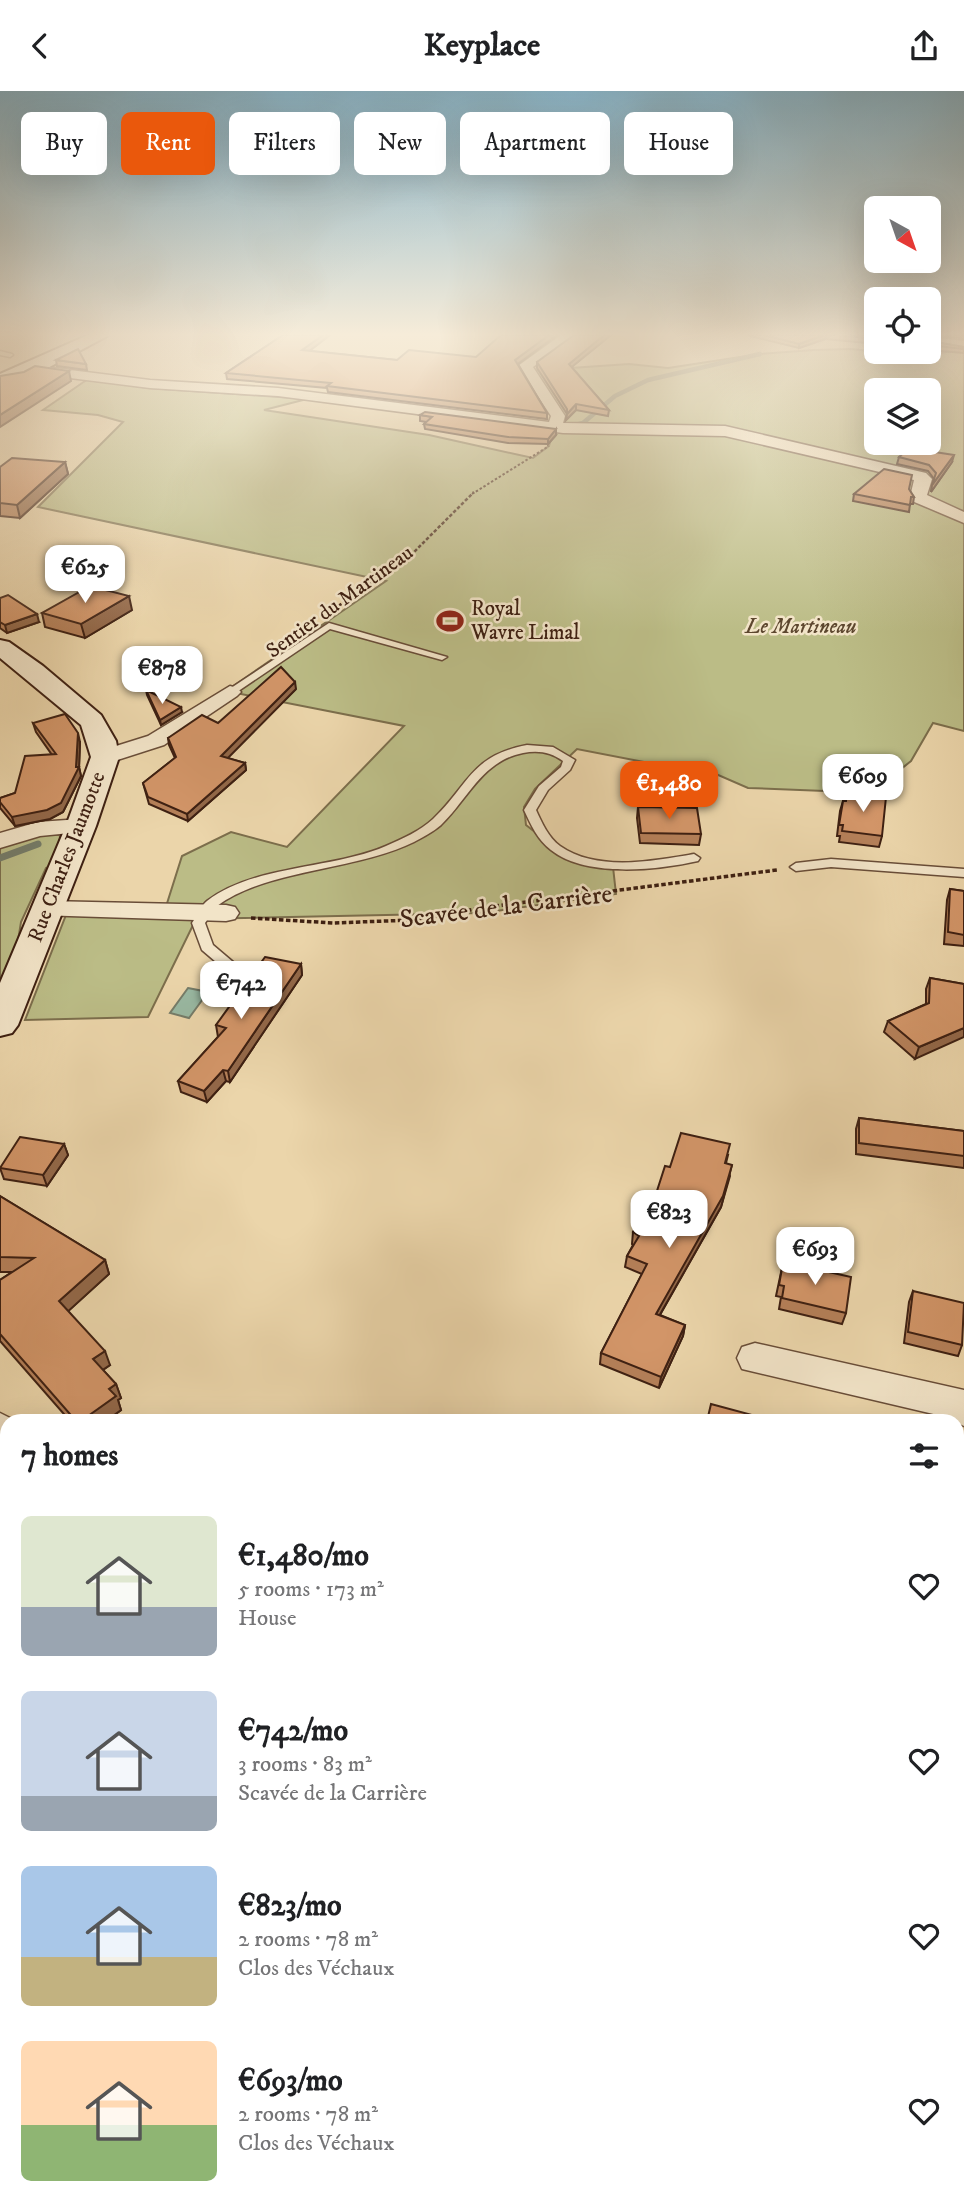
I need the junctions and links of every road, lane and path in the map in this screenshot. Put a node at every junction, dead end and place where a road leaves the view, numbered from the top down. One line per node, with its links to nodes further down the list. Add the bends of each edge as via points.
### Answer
1 (555, 434): 4 (path, Sentier du Martineau, via 549,446 467,497 401,563)
2 (735, 434): 3 (street, via 920,476 924,479 918,497)
3 (964, 518)
4 (325, 615)
5 (0, 647): 8 (main road, Rue Charles Jaumotte, via 92,721)
6 (442, 657): 7 (lane, via 329,626)
7 (230, 692): 8 (street, via 159,741 132,753)
8 (105, 757): 9 (main road, Rue Charles Jaumotte)
9 (81, 826): 10 (street, via 38,829); 14 (main road, Rue Charles Jaumotte)
10 (0, 841)
11 (694, 858): 15 (lane, via 641,867 596,865 559,849 535,830 530,810 569,760 540,748 520,749 485,767 445,817 418,835 372,856 223,893)
12 (796, 867): 13 (lane, via 831,863); 15 (path, Scavée de la Carrière, via 379,923 293,922)
13 (964, 873)
14 (47, 909): 15 (street); 17 (main road, Rue Charles Jaumotte)
15 (215, 912): 16 (lane, via 199,922 199,937 208,952)
16 (241, 976)
17 (0, 1025)
18 (755, 1358): 19 (street, via 952,1402)
19 (964, 1410)

